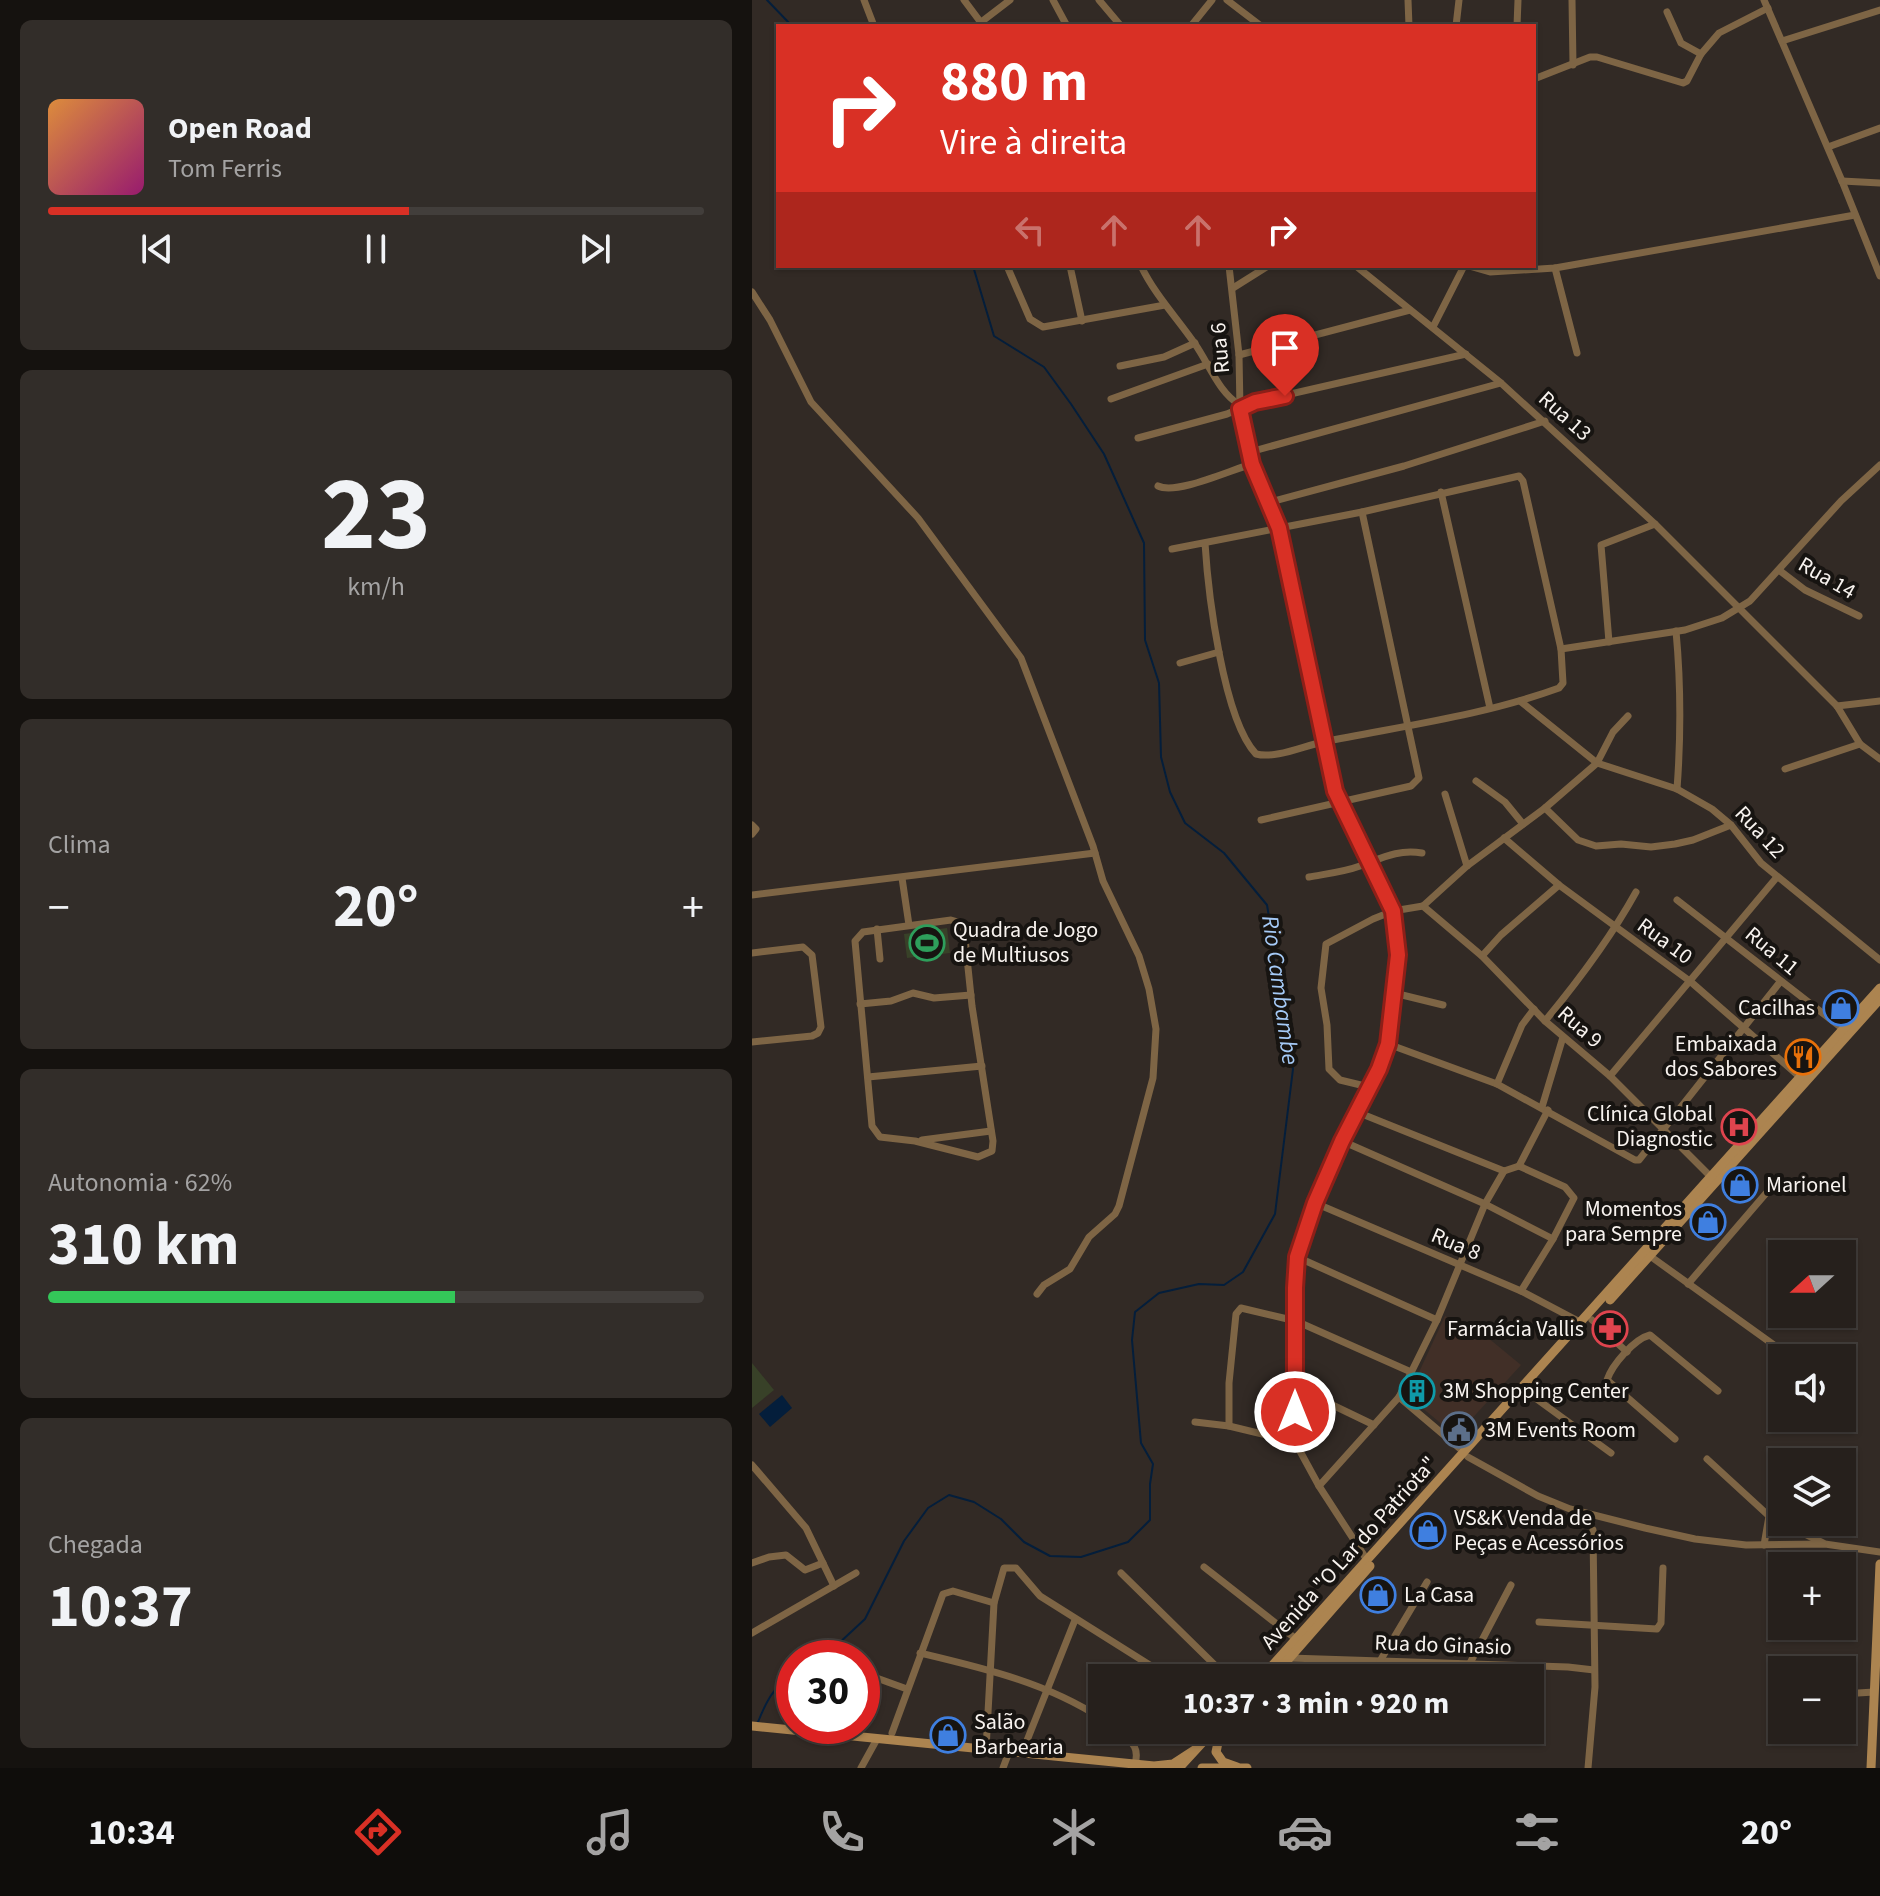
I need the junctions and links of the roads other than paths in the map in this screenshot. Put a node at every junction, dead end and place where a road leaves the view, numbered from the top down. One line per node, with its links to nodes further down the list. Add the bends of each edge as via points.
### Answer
1 (864, 0): 15 (street)
2 (964, 0): 16 (street)
3 (1010, 0): 17 (street)
4 (1053, 0): 18 (street)
5 (1099, 0): 19 (street)
6 (1212, 0): 20 (street)
7 (1227, 0): 21 (street)
8 (1408, 0): 22 (street)
9 (1459, 0): 23 (street)
10 (1518, 0): 24 (street)
11 (1572, 0): 27 (street)
12 (1766, 4): 25 (street); 26 (street, via 1719,33)
13 (1880, 10): 25 (street)
14 (1667, 12): 26 (street, via 1681,43)
15 (873, 24)
16 (979, 24)
17 (981, 24)
18 (1066, 24)
19 (1119, 24)
20 (1193, 24)
21 (1258, 24)
22 (1409, 24)
23 (1456, 24)
24 (1517, 24)
25 (1782, 41): 30 (street)
26 (1701, 54): 27 (street, via 1683,83 1597,57)
27 (1573, 65): 28 (street)
28 (1536, 78)
29 (1880, 128): 30 (street)
30 (1828, 147): 31 (street)
31 (1842, 181): 32 (street); 33 (street)
32 (1880, 183)
33 (1855, 215): 42 (street); 44 (street)
34 (1008, 268): 49 (street, via 1034,322 1043,327)
35 (1070, 268): 49 (street)
36 (1142, 268): 47 (street)
37 (1229, 268): 45 (street, Rua 6)
38 (1265, 268): 45 (street)
39 (1358, 268): 48 (street, Rua 13)
40 (1465, 268): 50 (street)
41 (1472, 268): 43 (street)
42 (1555, 268): 43 (street); 52 (street)
43 (1516, 269)
44 (1880, 276)
45 (1233, 288): 54 (street, Rua 6)
46 (752, 292): 103 (street, via 811,402 918,518 1021,658)
47 (1165, 305): 49 (street); 51 (street)
48 (1410, 310): 50 (street, Rua 13); 54 (street)
49 (1082, 321)
50 (1433, 327): 53 (street, Rua 13)
51 (1195, 343): 55 (street); 56 (street, via 1164,357)
52 (1577, 353)
53 (1466, 354): 57 (street, Rua 13); 59 (street)
54 (1239, 355): 59 (street, Rua 6)
55 (1208, 364): 58 (street); 59 (street)
56 (1120, 366)
57 (1501, 383): 60 (street, Rua 13); 62 (street)
58 (1111, 399)
59 (1240, 407): 61 (street); 62 (street, Rua 6)
60 (1545, 421): 67 (street); 69 (street, Rua 13)
61 (1138, 438)
62 (1250, 452): 63 (street, Rua 6)
63 (1252, 464): 65 (street, via 1190,485); 67 (street, Rua 6)
64 (1880, 465): 73 (street)
65 (1158, 486)
66 (1441, 492): 68 (street); 78 (street, via 1512,476 1523,481); 84 (street)
67 (1267, 503): 70 (street, Rua 6)
68 (1362, 512): 70 (street); 86 (street)
69 (1655, 524): 74 (street, Rua 13); 77 (street, via 1601,545)
70 (1279, 528): 71 (street); 87 (street, Rua 6)
71 (1205, 543): 72 (street); 79 (street)
72 (1172, 549)
73 (1779, 570): 74 (street); 75 (street, Rua 14, via 1805,590)
74 (1737, 608): 76 (street, via 1704,625); 83 (street, Rua 13)
75 (1859, 616)
76 (1676, 631): 77 (street); 93 (street, via 1681,737)
77 (1609, 642): 78 (street)
78 (1561, 649): 81 (street, via 1563,683)
79 (1219, 652): 80 (street); 87 (street, via 1236,716 1256,754)
80 (1180, 663)
81 (1520, 701): 84 (street); 90 (street, Rua 12)
82 (1880, 701): 83 (street)
83 (1837, 706): 88 (street, Rua 13)
84 (1490, 708): 86 (street)
85 (1628, 716): 90 (street)
86 (1407, 728): 87 (street); 95 (street, via 1416,783)
87 (1324, 742): 95 (street, Rua 6)
88 (1860, 744): 89 (street); 91 (street)
89 (1880, 759)
90 (1597, 763): 93 (street, Rua 12); 96 (street)
91 (1785, 769)
92 (1476, 781): 98 (street, via 1505,802)
93 (1677, 789): 100 (street, Rua 12)
94 (1445, 794): 106 (street)
95 (1341, 803): 97 (street); 105 (street, Rua 6)
96 (1545, 808): 98 (street); 100 (street, via 1578,840 1596,846 1675,844)
97 (1261, 820)
98 (1523, 824): 102 (street)
99 (752, 825): 101 (street)
100 (1731, 825): 108 (street, Rua 12)
101 (752, 834)
102 (1504, 838): 106 (street); 110 (street, Rua 10)
103 (1095, 853): 109 (street); 163 (street, via 1139,956 1157,1049 1119,1206 1089,1237 1070,1269)
104 (1422, 853): 105 (street, via 1406,850)
105 (1370, 861): 107 (street); 115 (street, Rua 6)
106 (1467, 866): 114 (street)
107 (1309, 877)
108 (1777, 877): 119 (street); 123 (street, Rua 12)
109 (902, 878): 112 (street); 116 (street)
110 (1559, 885): 117 (street, Rua 10); 121 (street)
111 (1636, 892): 117 (street)
112 (752, 895)
113 (1677, 900): 119 (street, Rua 11)
114 (1423, 906): 115 (street); 121 (street, Rua 9)
115 (1393, 911): 127 (street, Rua 6, via 1398,955); 144 (street, via 1336,936 1323,948 1329,1069 1340,1080)
116 (909, 925): 118 (street); 128 (street, via 951,920 962,925)
117 (1616, 928): 124 (street, Rua 10); 133 (street)
118 (877, 929): 122 (street); 130 (street, via 863,932 855,941)
119 (1728, 938): 124 (street); 125 (street, Rua 11)
120 (752, 953): 137 (street, via 809,949 821,1027 812,1036)
121 (1482, 956): 132 (street, Rua 9)
122 (880, 959)
123 (1880, 960)
124 (1691, 982): 134 (street, Rua 10); 140 (street)
125 (1780, 982): 134 (street); 135 (street, Rua 11)
126 (1880, 988): 135 (main road, Avenida "O Lar do Patriota")
127 (1394, 993): 131 (street); 138 (street, Rua 6)
128 (971, 995): 130 (street, via 934,998 913,993); 139 (street)
129 (1880, 999): 158 (main road, Avenida "O Lar do Patriota")
130 (860, 1004): 141 (street)
131 (1443, 1005)
132 (1534, 1009): 133 (street, Rua 9); 143 (street)
133 (1545, 1021): 136 (street, Rua 9)
134 (1743, 1029): 142 (street, Rua 10); 147 (street)
135 (1843, 1029): 142 (main road, Avenida "O Lar do Patriota")
136 (1563, 1037): 140 (street, Rua 9); 145 (street)
137 (752, 1042)
138 (1388, 1044): 143 (street); 144 (street, Rua 6)
139 (982, 1066): 141 (street); 148 (street)
140 (1610, 1076): 147 (street, Rua 9)
141 (868, 1077): 149 (street, via 875,1133)
142 (1800, 1077): 153 (main road, Avenida "O Lar do Patriota")
143 (1497, 1084): 145 (street)
144 (1369, 1087): 146 (street, Rua 6)
145 (1545, 1109): 147 (street, via 1635,1160); 151 (street)
146 (1357, 1112): 150 (street, Rua 6); 152 (street)
147 (1661, 1130): 153 (street, Rua 9)
148 (991, 1131): 149 (street); 149 (street, via 992,1151 978,1157)
149 (915, 1141)
150 (1342, 1141): 155 (street, Rua 6); 156 (street)
151 (1519, 1166): 152 (street); 157 (street, via 1572,1194 1573,1202)
152 (1504, 1171): 156 (street)
153 (1711, 1177): 166 (main road, Avenida "O Lar do Patriota")
154 (1768, 1191): 161 (street)
155 (1315, 1203): 159 (street, Rua 6); 160 (street, Rua 8)
156 (1485, 1204): 157 (street); 160 (street)
157 (1553, 1239): 162 (street)
158 (1650, 1256): 161 (street); 166 (main road, Avenida "O Lar do Patriota")
159 (1297, 1257): 164 (street); 165 (street, Rua 6)
160 (1461, 1266): 162 (street, Rua 8); 164 (street)
161 (1688, 1284): 167 (street)
162 (1521, 1291): 166 (street, Rua 8)
163 (1037, 1294)
164 (1437, 1320): 169 (street)
165 (1296, 1321): 169 (street); 170 (street, Rua 6); 176 (street, via 1238,1310)
166 (1587, 1321): 168 (street, Rua 8); 172 (main road, Avenida "O Lar do Patriota"); 180 (main road, Avenida "O Lar do Patriota")
167 (1772, 1344)
168 (1627, 1352): 171 (street, via 1650,1335); 177 (street, via 1607,1380)
169 (1411, 1372): 173 (street)
170 (1295, 1387): 175 (street); 178 (street, Rua 6)
171 (1718, 1391)
172 (1527, 1392): 179 (street); 180 (main road, Avenida "O Lar do Patriota")
173 (1399, 1397): 175 (street); 180 (street)
174 (1195, 1422): 176 (street)
175 (1374, 1425): 183 (street)
176 (1229, 1426): 178 (street)
177 (1675, 1439)
178 (1295, 1442): 183 (street, Rua 6)
179 (1611, 1453)
180 (1466, 1454): 189 (street, via 1570,1509 1695,1539); 191 (main road, Avenida "O Lar do Patriota"); 209 (main road, Avenida "O Lar do Patriota")
181 (1707, 1459): 184 (street)
182 (752, 1465): 193 (street, via 806,1528)
183 (1319, 1486): 191 (street, Rua 6)
184 (1768, 1515)
185 (1768, 1522): 189 (street)
186 (1593, 1530): 205 (street)
187 (1809, 1536): 188 (street)
188 (1825, 1544): 189 (street); 190 (street)
189 (1764, 1545)
190 (1880, 1552)
191 (1367, 1560): 207 (main road, Avenida "O Lar do Patriota")
192 (752, 1563): 193 (street, via 778,1555 791,1557 805,1570)
193 (823, 1563): 201 (street)
194 (1880, 1564): 223 (main road)
195 (1204, 1567): 207 (street)
196 (1663, 1568): 205 (street, via 1659,1627)
197 (856, 1573): 201 (street)
198 (1121, 1573): 212 (street)
199 (1427, 1582): 210 (street)
200 (1511, 1585): 216 (street)
201 (834, 1586): 206 (street)
202 (994, 1603): 203 (street, via 1004,1568 1016,1568 1040,1596); 208 (street, via 946,1592); 218 (street)
203 (1075, 1620): 211 (street); 222 (street)
204 (1539, 1622): 205 (street)
205 (1593, 1626): 219 (street)
206 (752, 1633)
207 (1296, 1639): 213 (main road, Avenida "O Lar do Patriota")
208 (920, 1653): 218 (street); 221 (street)
209 (1290, 1658): 210 (street, Rua do Ginasio); 214 (main road, Avenida "O Lar do Patriota")
210 (1380, 1661): 215 (street, Rua do Ginasio)
211 (1149, 1664)
212 (1214, 1664)
213 (1274, 1664)
214 (1285, 1664)
215 (1447, 1664)
216 (1470, 1664)
217 (1544, 1667): 219 (street, Rua do Ginasio)
218 (990, 1670): 222 (street); 234 (street)
219 (1594, 1670): 247 (street)
220 (880, 1679): 221 (street)
221 (907, 1689): 228 (street)
222 (1047, 1689): 225 (street); 237 (street)
223 (1874, 1692): 224 (street); 248 (main road)
224 (1856, 1693)
225 (1088, 1711)
226 (752, 1726): 227 (main road)
227 (776, 1729)
228 (892, 1733)
229 (880, 1739): 234 (main road)
230 (874, 1744): 241 (street)
231 (1134, 1744): 239 (street)
232 (1201, 1744): 235 (main road)
233 (1218, 1744): 240 (main road, via 1223,1762)
234 (986, 1749): 236 (main road)
235 (1196, 1749): 239 (main road, via 1167,1766); 244 (main road)
236 (1009, 1752): 237 (main road); 242 (street)
237 (1022, 1753): 238 (main road)
238 (1097, 1762): 239 (main road); 243 (main road)
239 (1135, 1764)
240 (1237, 1767): 245 (main road); 246 (main road)
241 (861, 1768)
242 (1003, 1768)
243 (1120, 1768)
244 (1179, 1768)
245 (1202, 1768)
246 (1247, 1768)
247 (1588, 1768)
248 (1871, 1768)

